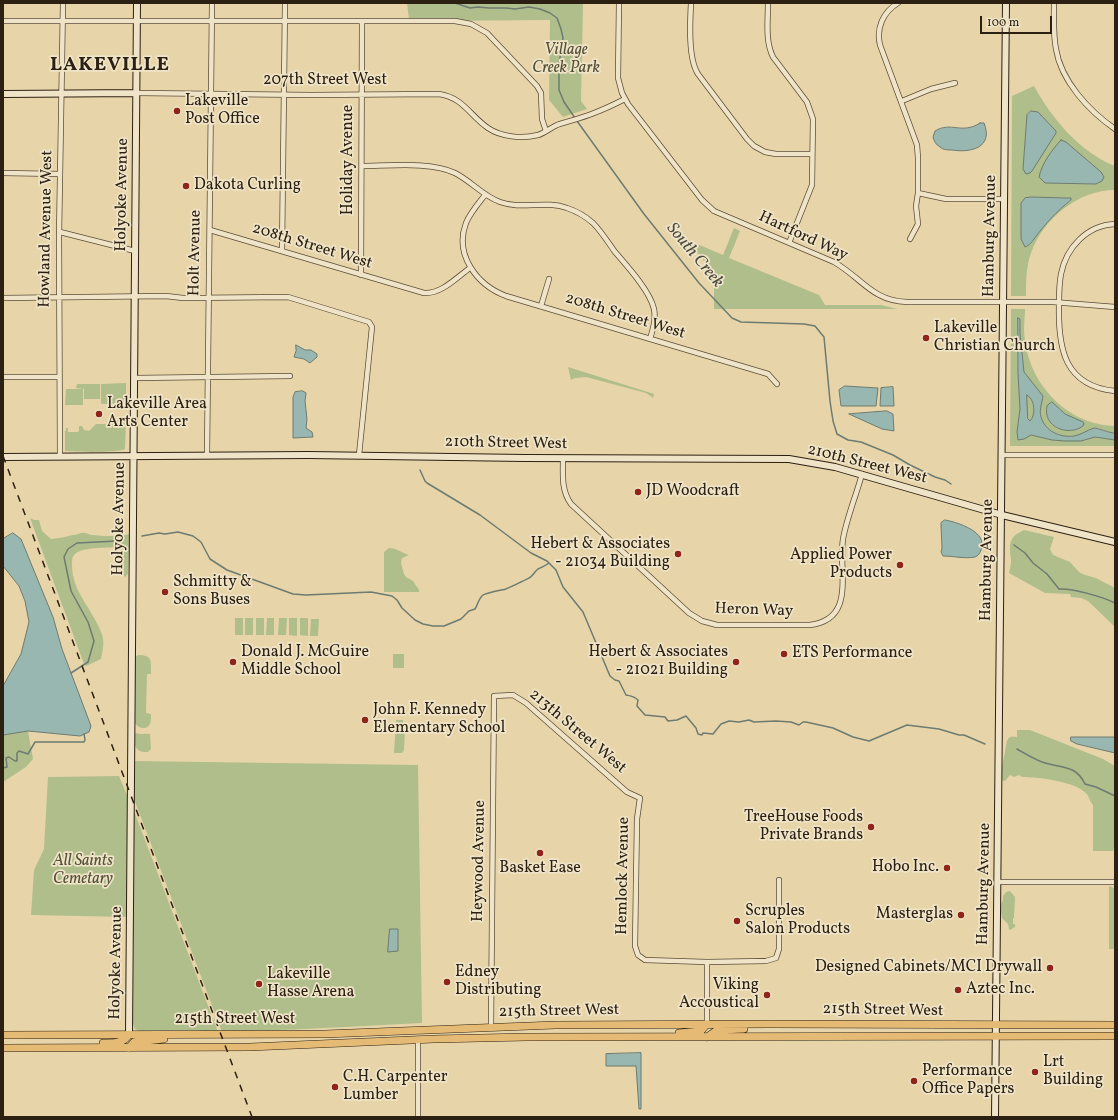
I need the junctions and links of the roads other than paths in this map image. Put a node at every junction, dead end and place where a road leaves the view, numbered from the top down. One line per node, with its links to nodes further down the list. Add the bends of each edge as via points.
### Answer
1 (63, 3): 12 (street, Howland Avenue West)
2 (137, 3): 13 (street, Holyoke Avenue)
3 (212, 3): 14 (street, Holt Avenue)
4 (285, 3): 15 (street)
5 (619, 3): 24 (street, Hartford Way, via 618,78)
6 (691, 3): 28 (street, via 691,52 694,67 747,140 769,153)
7 (768, 3): 28 (street, via 769,48 810,107 813,120)
8 (898, 3): 25 (street, via 884,15 878,34)
9 (1006, 3): 34 (street, Hamburg Avenue)
10 (1054, 3): 26 (street, via 1055,44 1063,71 1075,91)
11 (3, 21): 12 (street)
12 (63, 21): 13 (street); 20 (street, Howland Avenue West)
13 (138, 21): 14 (street); 18 (street, Holyoke Avenue)
14 (212, 21): 15 (street); 21 (street, Holt Avenue)
15 (285, 21): 16 (street); 22 (street)
16 (362, 22): 23 (street, Holiday Avenue); 27 (street, via 455,21 476,26 491,36 535,83 541,93 542,119)
17 (955, 83): 25 (street, via 931,89)
18 (137, 93): 20 (street, 207th Street West); 21 (street, 207th Street West); 40 (street, Holyoke Avenue)
19 (3, 94): 20 (street, 207th Street West)
20 (62, 94): 31 (street, Howland Avenue West)
21 (211, 94): 22 (street, 207th Street West); 36 (street, Holt Avenue)
22 (284, 94): 23 (street, 207th Street West); 41 (street)
23 (362, 94): 27 (street, 207th Street West, via 444,94 455,98 483,124 501,134 533,136); 29 (street, Holiday Avenue)
24 (625, 99): 27 (street, 207th Street West); 39 (street, Hartford Way, via 707,206)
25 (902, 101): 32 (street, via 917,144)
26 (1115, 129)
27 (546, 130)
28 (812, 154): 39 (street, via 811,189)
29 (362, 166): 33 (street, via 439,167 458,175); 43 (street, Holiday Avenue)
30 (3, 173): 31 (street)
31 (60, 174): 37 (street, Howland Avenue West)
32 (918, 193): 34 (street, via 946,199); 38 (street, via 918,224)
33 (485, 195): 42 (street, 208th Street West, via 470,215 465,229 464,246); 53 (street, via 509,204 563,206 592,222 650,297 655,312)
34 (1004, 199): 49 (street, Hamburg Avenue)
35 (1115, 224): 50 (street, via 1094,230 1074,245 1062,270)
36 (210, 230): 41 (street, 208th Street West); 48 (street, Holt Avenue)
37 (60, 232): 40 (street); 45 (street, Howland Avenue West)
38 (910, 239)
39 (789, 243): 49 (street, Hartford Way, via 839,265 877,295 890,301)
40 (135, 251): 46 (street, Holyoke Avenue)
41 (282, 251): 43 (street, 208th Street West)
42 (470, 268): 43 (street, 208th Street West, via 439,290 430,293 414,291); 51 (street, 208th Street West, via 481,282 495,291)
43 (361, 275)
44 (549, 279): 51 (street)
45 (59, 297): 46 (street); 47 (street); 54 (street, Howland Avenue West)
46 (135, 297): 48 (street); 58 (street, Holyoke Avenue)
47 (3, 298)
48 (209, 298): 55 (street, Holt Avenue); 64 (street, via 288,297 372,324)
49 (1003, 302): 50 (street, Hartford Way); 65 (street, Hamburg Avenue)
50 (1059, 303): 52 (street, Hartford Way); 60 (street, via 1059,330 1063,353 1068,363 1077,375 1089,384)
51 (541, 306): 53 (street, 208th Street West)
52 (1115, 307)
53 (650, 339): 59 (street, 208th Street West, via 768,374)
54 (59, 376): 57 (street); 67 (street, Howland Avenue West)
55 (208, 376): 56 (street); 58 (street); 63 (street, Holt Avenue)
56 (290, 376)
57 (3, 377)
58 (135, 378): 62 (street, Holyoke Avenue)
59 (777, 384)
60 (1115, 391)
61 (1115, 454): 65 (street)
62 (134, 455): 63 (street, 210th Street West); 67 (street, 210th Street West); 83 (street, Holyoke Avenue)
63 (207, 455): 64 (street, 210th Street West)
64 (359, 455): 68 (street, 210th Street West)
65 (1002, 455): 70 (street, Hamburg Avenue)
66 (3, 456): 67 (street, 210th Street West)
67 (60, 456)
68 (563, 458): 69 (street, 210th Street West, via 789,459 826,464); 69 (street, Heron Way, via 564,489 571,504 689,614 702,621 722,625 809,625 822,622 833,615 842,595 844,536)
69 (862, 474): 70 (street, 210th Street West)
70 (1002, 515): 71 (street, 210th Street West); 75 (street, Hamburg Avenue)
71 (1115, 542)
72 (494, 696): 73 (street, 213th Street West, via 513,695 526,703 627,792); 82 (street, Heywood Avenue)
73 (640, 798): 77 (street, Hemlock Avenue, via 637,819 635,946 638,955 646,960)
74 (779, 880): 77 (street, via 779,949 776,958 766,961)
75 (998, 882): 76 (street); 80 (street, Hamburg Avenue)
76 (1115, 882)
77 (707, 962): 78 (street)
78 (707, 1024): 79 (main road, 215th Street West); 82 (main road, 215th Street West); 88 (main road, via 701,1031)
79 (770, 1024): 80 (main road, 215th Street West); 89 (main road, via 755,1028 717,1030)
80 (996, 1026): 81 (main road, 215th Street West); 86 (street, Hamburg Avenue)
81 (1115, 1026)
82 (491, 1027): 85 (main road, 215th Street West, via 325,1034)
83 (129, 1034): 84 (main road, 215th Street West); 85 (main road, 215th Street West); 92 (main road, via 123,1041 77,1044)
84 (3, 1035)
85 (188, 1035): 93 (main road, via 134,1042)
86 (996, 1036): 87 (main road, 215th Street West); 89 (main road, 215th Street West); 95 (street, Hamburg Avenue)
87 (1115, 1036)
88 (641, 1037): 89 (main road, 215th Street West); 90 (main road, 215th Street West)
89 (707, 1037)
90 (418, 1040): 93 (main road, 215th Street West, via 244,1047); 94 (street)
91 (3, 1048): 92 (main road, 215th Street West)
92 (59, 1048): 93 (main road, 215th Street West)
93 (128, 1048)
94 (418, 1117)
95 (995, 1117)

